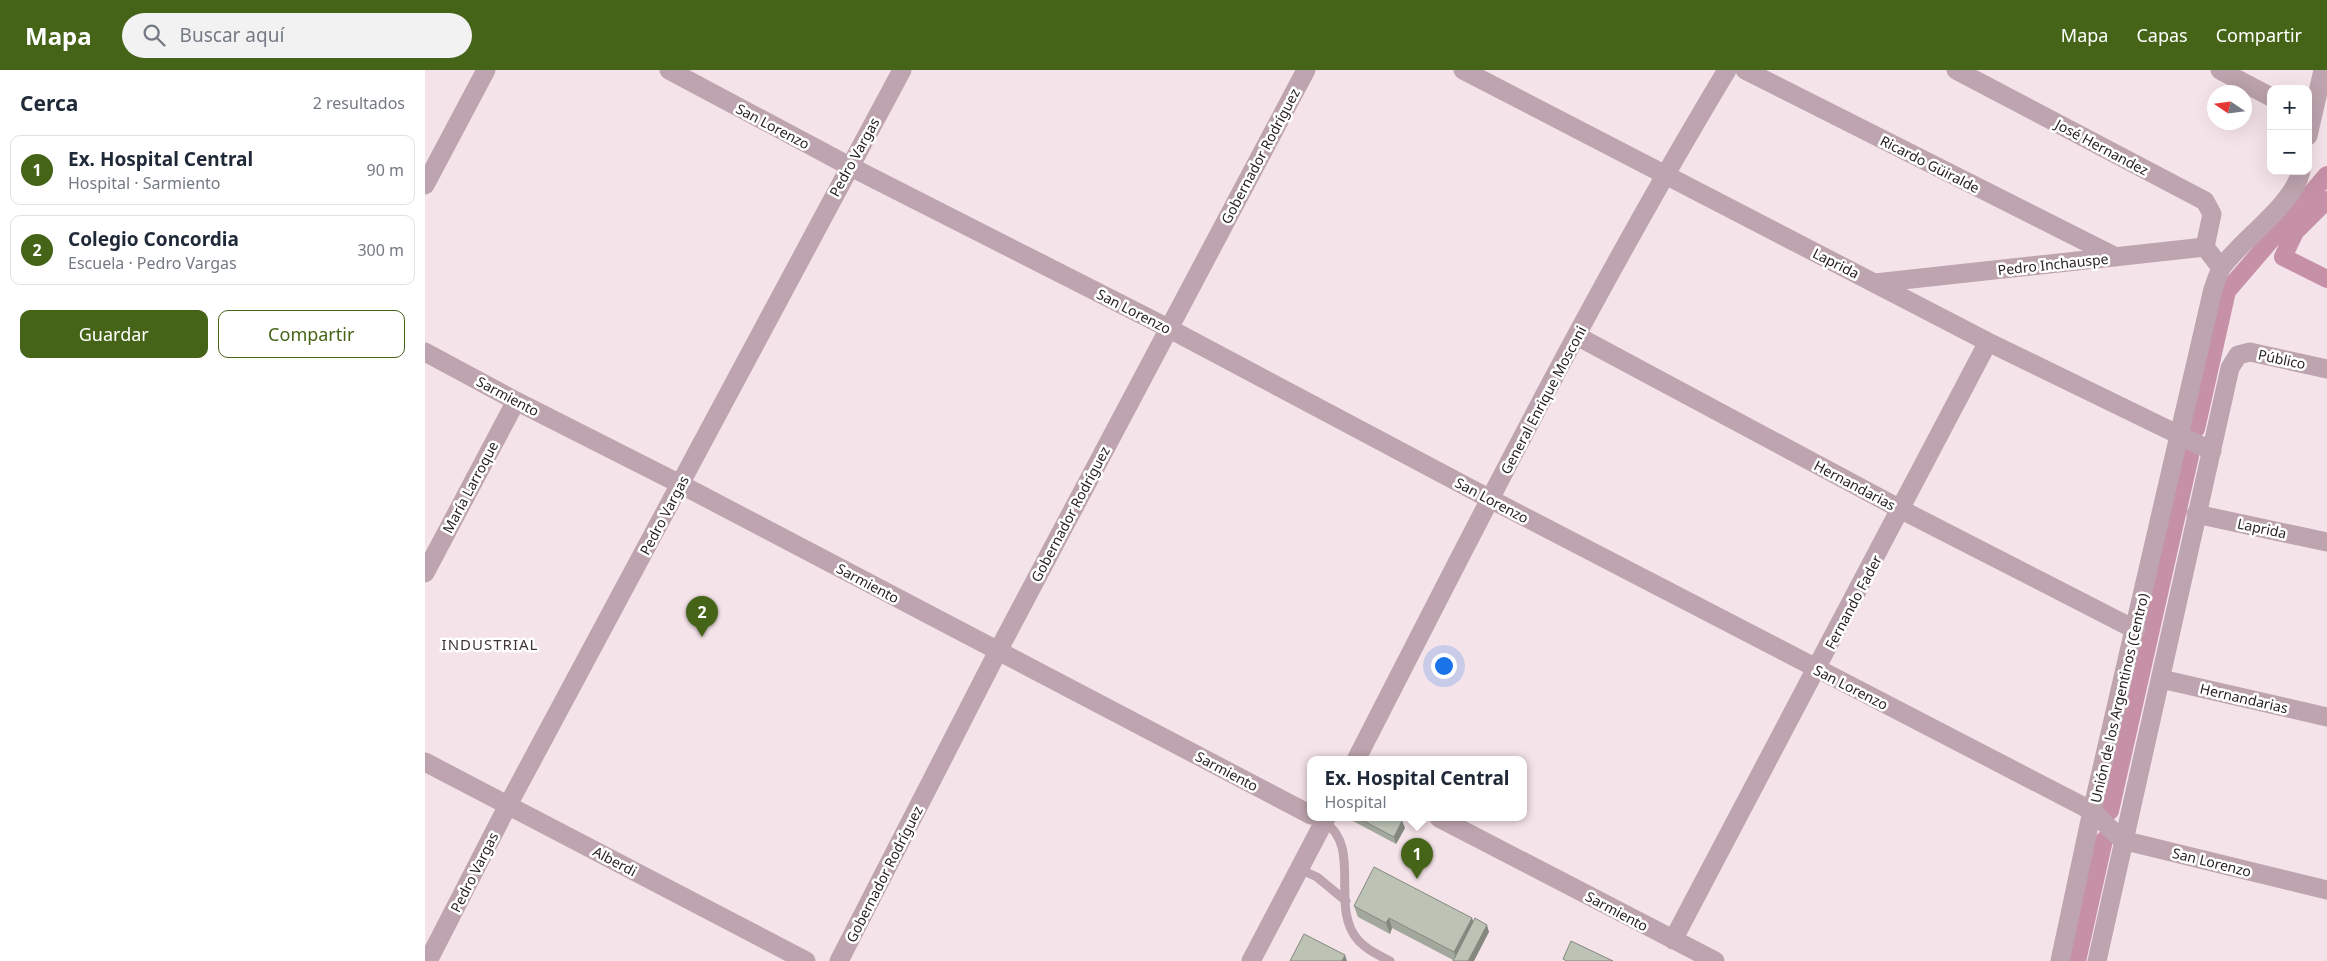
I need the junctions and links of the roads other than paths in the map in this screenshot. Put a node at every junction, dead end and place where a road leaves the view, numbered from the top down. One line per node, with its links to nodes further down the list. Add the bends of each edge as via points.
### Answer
1 (485, 70): 16 (street)
2 (669, 70): 13 (street, San Lorenzo)
3 (902, 70): 13 (street, Pedro Vargas)
4 (1306, 70): 21 (street, Gobernador Rodríguez)
5 (1463, 70): 14 (street, Laprida)
6 (1727, 70): 14 (street, General Enrique Mosconi)
7 (1745, 70): 18 (street, Ricardo Güiralde)
8 (1956, 70): 17 (street, José Hernandez, via 2205,201 2212,214)
9 (2219, 70): 11 (street)
10 (2323, 70): 12 (street)
11 (2267, 95)
12 (2312, 112)
13 (849, 166): 21 (street, San Lorenzo); 29 (street, Pedro Vargas)
14 (1664, 174): 20 (street, Laprida); 22 (street, General Enrique Mosconi)
15 (2299, 175): 19 (street, via 2291,193)
16 (425, 186)
17 (2205, 247): 18 (street, Pedro Inchauspe); 19 (street)
18 (2116, 258): 20 (street, Pedro Inchauspe)
19 (2221, 268): 27 (street, Unión de los Argentinos (Centro), via 2213,289)
20 (1875, 283): 23 (street, Laprida)
21 (1168, 328): 30 (street, San Lorenzo); 36 (street, Gobernador Rodríguez)
22 (1577, 336): 30 (street, General Enrique Mosconi); 31 (street, Hernandarias)
23 (1989, 342): 27 (street, Laprida); 31 (street, Fernando Fader)
24 (425, 352): 26 (street, Sarmiento)
25 (2327, 369): 28 (street, Público, via 2250,352 2237,355 2230,368)
26 (515, 401): 29 (street, Sarmiento); 34 (street, María Larroque)
27 (2178, 435): 28 (street, Laprida); 35 (street, Unión de los Argentinos (Centro))
28 (2212, 451): 32 (street)
29 (680, 484): 36 (street, Sarmiento); 42 (street, Pedro Vargas)
30 (1490, 499): 37 (street, San Lorenzo); 40 (street, General Enrique Mosconi)
31 (1902, 510): 35 (street, Hernandarias); 37 (street, Fernando Fader)
32 (2197, 514): 33 (street, Laprida); 38 (street)
33 (2327, 542)
34 (425, 573)
35 (2135, 630): 44 (street, Unión de los Argentinos (Centro))
36 (999, 651): 43 (street, Sarmiento); 55 (street, Gobernador Rodríguez)
37 (1817, 669): 44 (street, San Lorenzo); 52 (street, Fernando Fader)
38 (2161, 679): 39 (street, Hernandarias); 48 (street)
39 (2327, 717)
40 (1358, 756)
41 (425, 762): 42 (street, Alberdi)
42 (508, 805): 53 (street, Pedro Vargas); 54 (street, Alberdi)
43 (1307, 811)
44 (2092, 811): 48 (street, San Lorenzo); 59 (street, Unión de los Argentinos (Centro))
45 (1319, 821): 49 (street)
46 (1324, 821): 51 (lane, via 1339,836)
47 (1445, 821): 52 (street, Sarmiento)
48 (2122, 840): 50 (street, San Lorenzo); 60 (street)
49 (1299, 869): 51 (lane, via 1317,877); 56 (street)
50 (2327, 890)
51 (1346, 901): 57 (lane, via 1350,928 1357,939)
52 (1673, 940): 58 (street, Sarmiento)
53 (428, 961)
54 (806, 961)
55 (839, 961)
56 (1251, 961)
57 (1389, 961)
58 (1715, 961)
59 (2060, 961)
60 (2097, 961)

